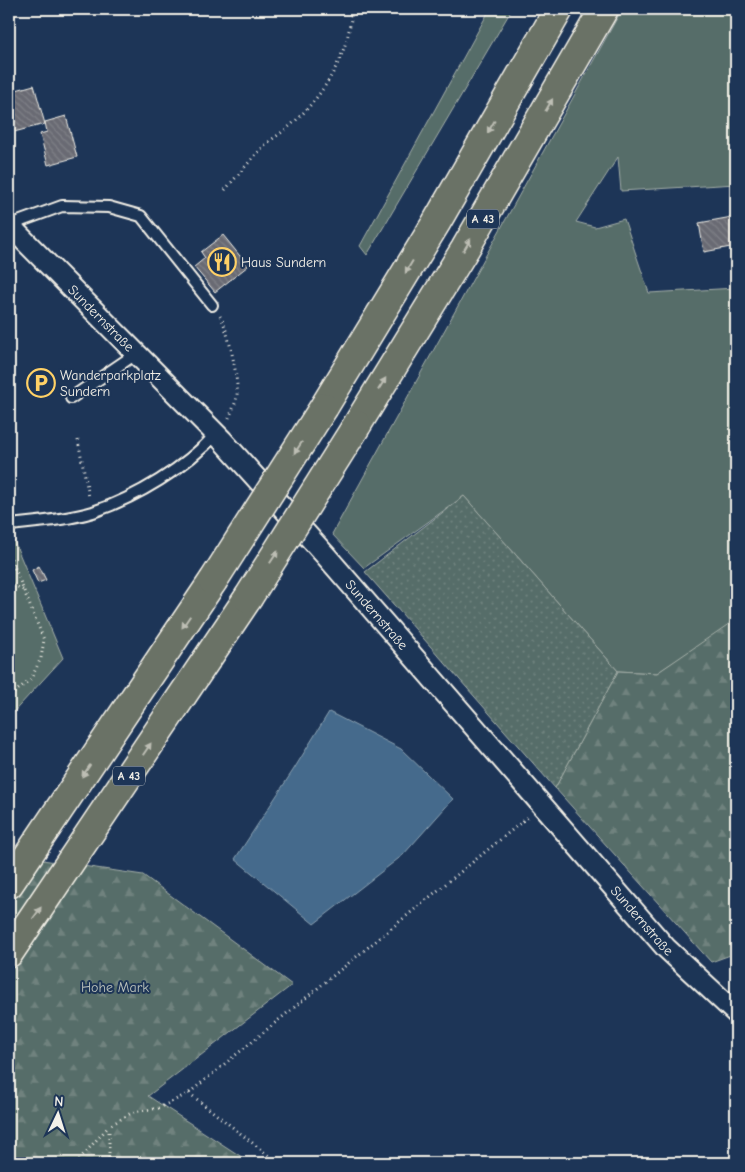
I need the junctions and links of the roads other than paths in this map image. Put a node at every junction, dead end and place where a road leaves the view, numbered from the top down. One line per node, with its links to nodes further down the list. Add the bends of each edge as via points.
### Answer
1 (559, 9): 9 (highway, A 43, one-way to 9, bridge, via 436,223 324,407 213,581)
2 (604, 9): 10 (highway, A 43, one-way to 2, bridge, via 248,598 357,426 465,249)
3 (9, 225): 4 (lane, via 62,206 109,207 141,216); 5 (street, Sundernstraße)
4 (212, 305)
5 (137, 353): 6 (lane); 7 (street, Sundernstraße)
6 (71, 398)
7 (219, 437): 8 (lane, via 154,483 92,512); 11 (street, Sundernstraße, via 666,948)
8 (9, 525)
9 (9, 884)
10 (9, 953)
11 (736, 1012)

